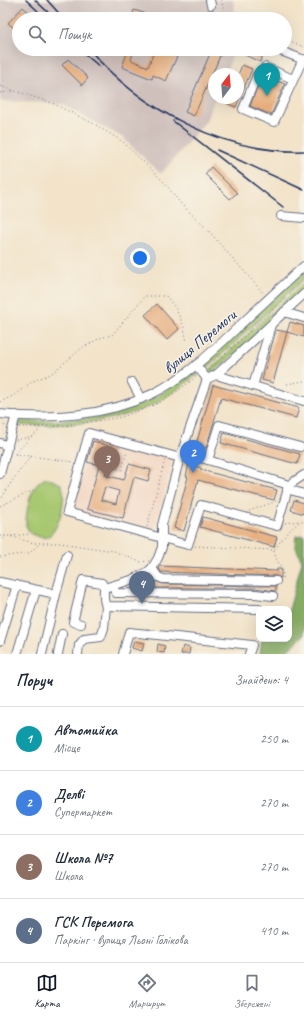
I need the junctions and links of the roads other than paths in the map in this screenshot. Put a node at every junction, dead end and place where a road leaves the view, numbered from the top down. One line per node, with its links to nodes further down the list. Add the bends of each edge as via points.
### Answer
1 (292, 56): 2 (street)
2 (303, 60): 5 (street)
3 (266, 67): 5 (street)
4 (258, 75): 5 (street, via 243,109 274,122)
5 (293, 79)
6 (281, 216): 7 (street)
7 (304, 218)
8 (304, 266): 13 (street, вулиця Перемоги)
9 (304, 294): 10 (street)
10 (284, 312): 11 (street); 12 (street)
11 (304, 318)
12 (271, 325): 14 (street); 17 (street)
13 (196, 365): 15 (street); 18 (street, вулиця Перемоги, via 163,388)
14 (216, 375): 15 (street); 17 (street)
15 (207, 379): 24 (street)
16 (132, 382): 18 (street)
17 (253, 386): 19 (street)
18 (141, 399): 21 (street, вулиця Перемоги, via 118,407 90,412 41,416)
19 (304, 401)
20 (0, 414): 21 (street, вулиця Перемоги)
21 (16, 415): 22 (street)
22 (6, 443): 26 (street)
23 (300, 447): 25 (street, via 219,425)
24 (179, 454): 25 (street); 30 (street, via 162,525); 30 (street, via 89,433 67,512)
25 (208, 460): 28 (street)
26 (0, 474)
27 (304, 475): 28 (street)
28 (287, 489): 29 (street); 30 (street, via 277,526 201,505 188,545)
29 (304, 494)
30 (162, 537): 32 (street, via 162,547)
31 (67, 555): 38 (street)
32 (153, 566): 33 (street, via 158,577 163,579); 36 (street, via 146,573)
33 (276, 581)
34 (0, 582): 35 (street)
35 (17, 585): 37 (street); 44 (street)
36 (108, 587): 39 (street, via 116,593); 40 (street, via 104,602); 42 (street, via 102,583 83,580 73,622)
37 (36, 590): 38 (street); 45 (street)
38 (56, 594): 46 (street)
39 (274, 596)
40 (106, 606): 41 (street); 48 (street, via 101,636 84,638 79,645)
41 (256, 609)
42 (81, 624)
43 (62, 634): 47 (street)
44 (0, 641)
45 (17, 654)
46 (42, 654)
47 (58, 654)
48 (78, 654)
49 (123, 654): 50 (street, via 129,632 252,645)
50 (248, 654)

